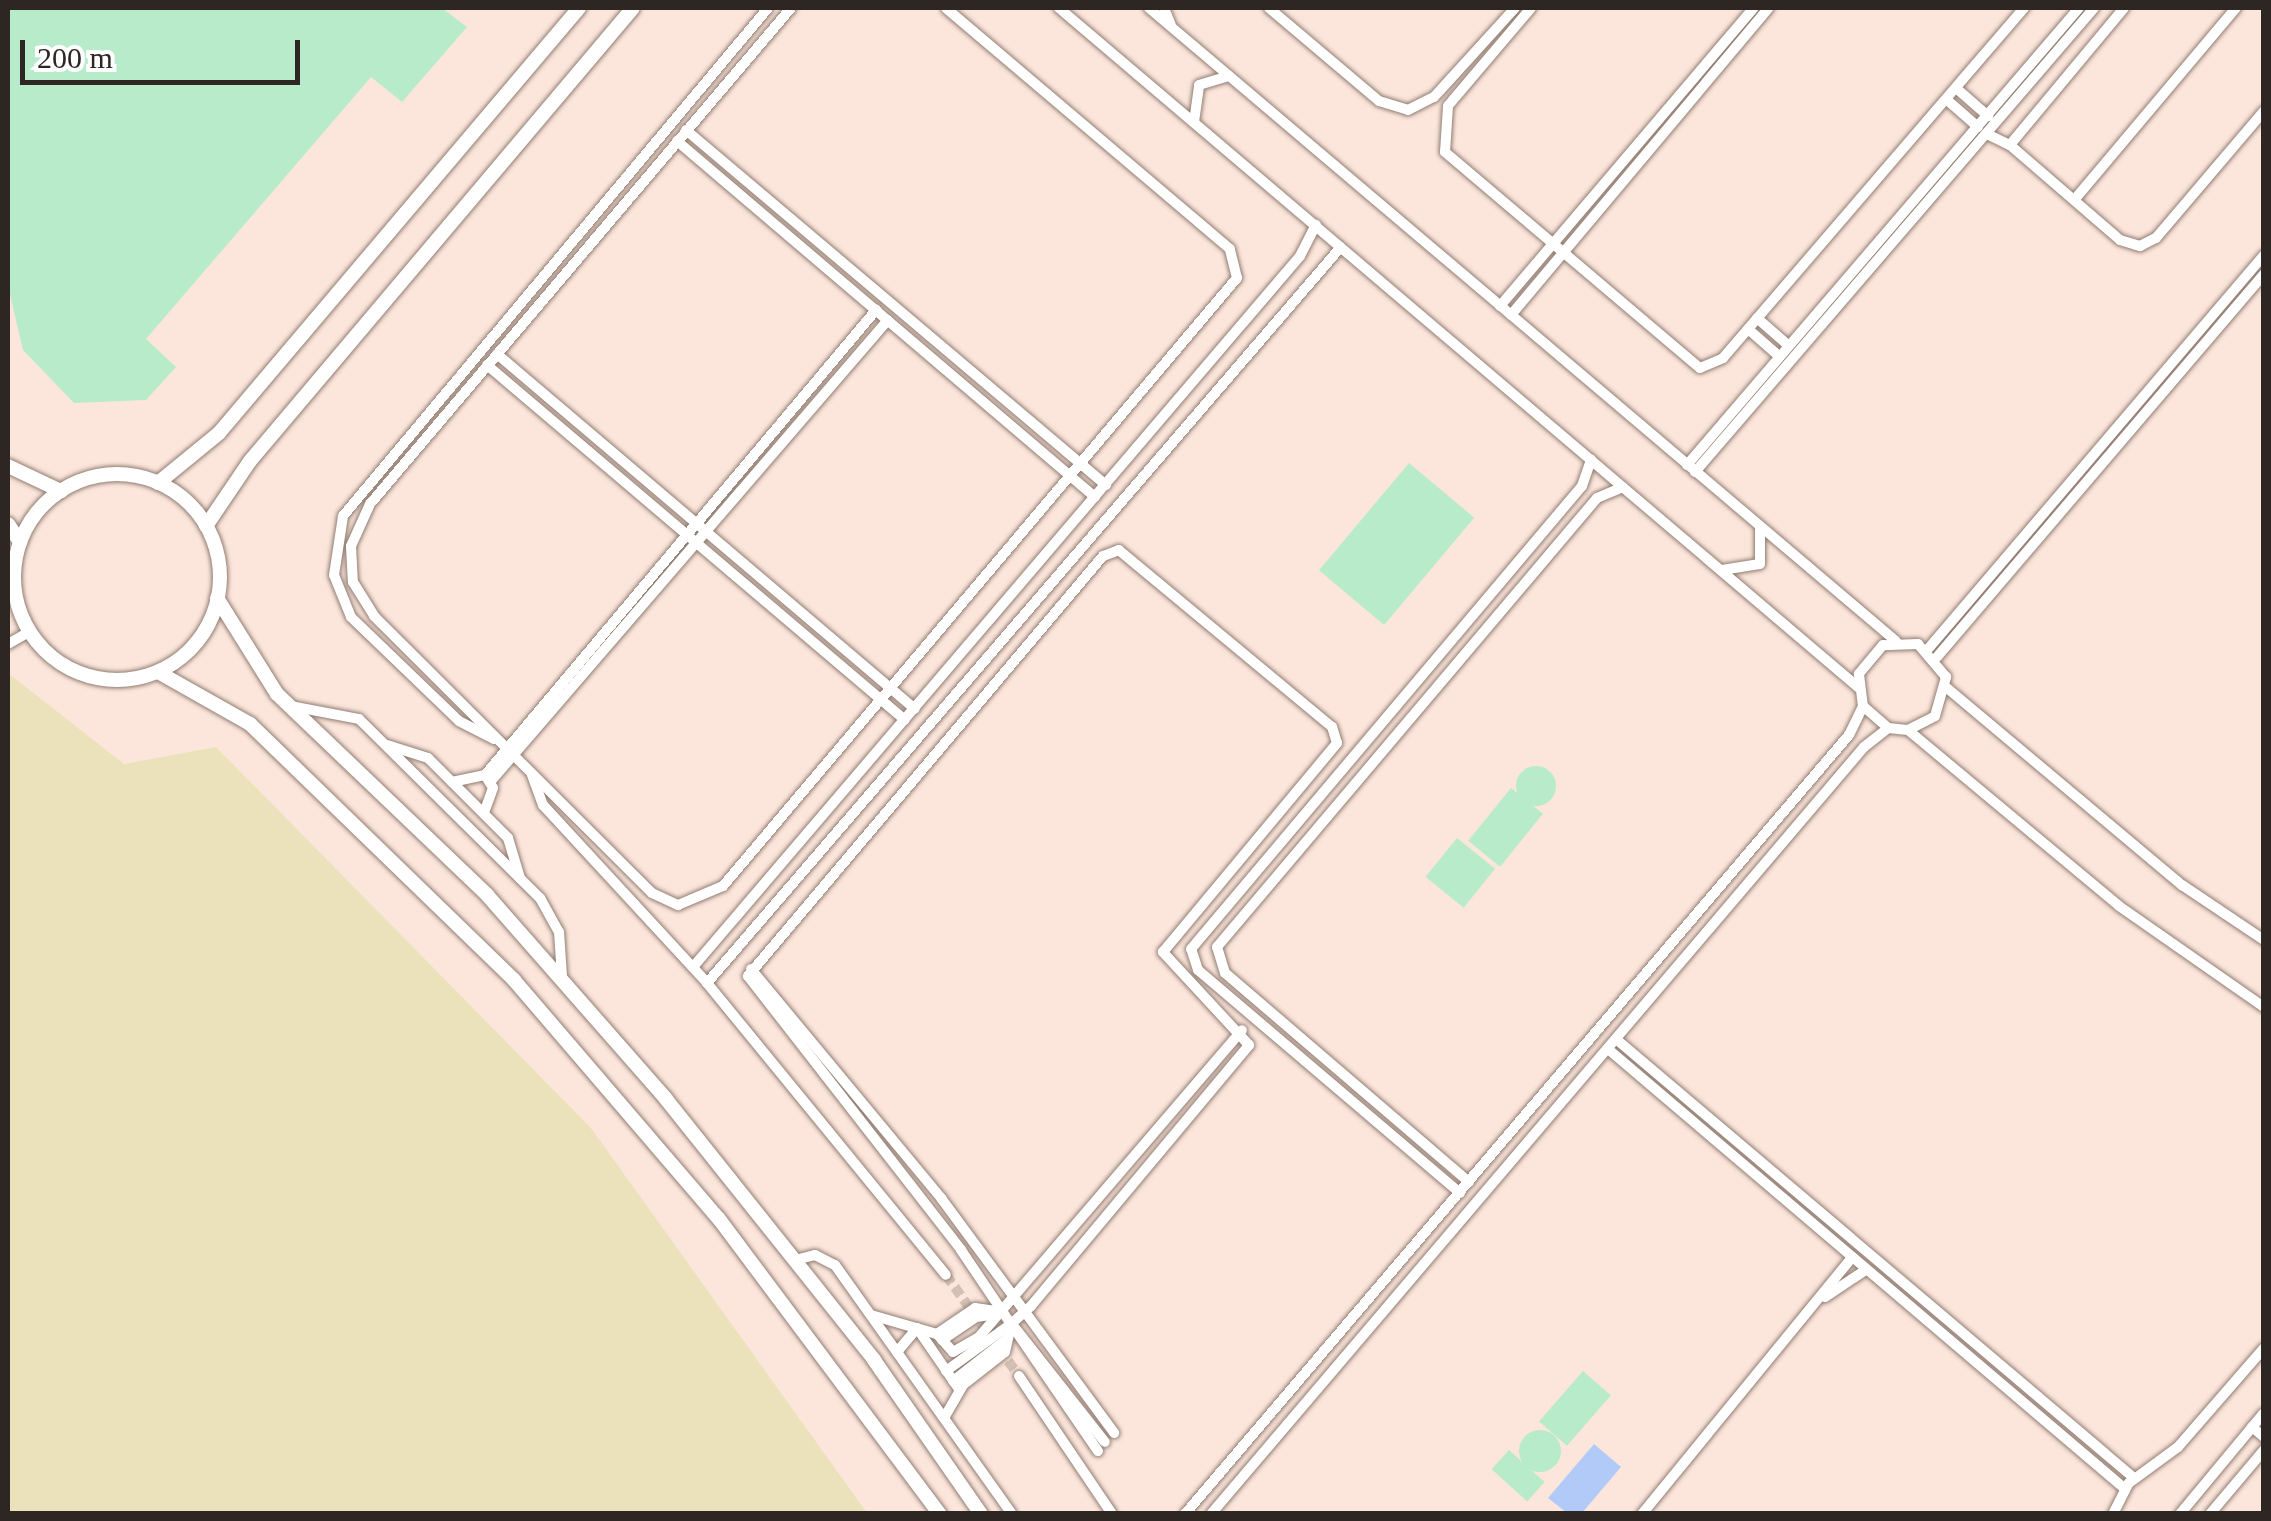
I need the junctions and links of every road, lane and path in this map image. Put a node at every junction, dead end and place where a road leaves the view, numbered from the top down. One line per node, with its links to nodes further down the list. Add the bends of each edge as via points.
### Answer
1 (579, 8): 56 (main road, via 219,434)
2 (633, 8): 63 (main road, via 264,444)
3 (768, 8): 91 (street, via 359,491 338,530 334,575 351,617 459,721)
4 (791, 8): 26 (street)
5 (946, 8): 52 (street, via 1238,262 1233,285)
6 (1059, 8): 25 (street)
7 (1149, 8): 19 (street)
8 (1164, 8): 19 (street)
9 (1269, 8): 10 (street, via 1379,101 1408,110 1434,97)
10 (1515, 8)
11 (1531, 8): 34 (street, via 1448,106 1440,134 1450,160)
12 (1754, 8): 34 (street)
13 (1769, 8): 36 (street)
14 (2024, 8): 21 (street)
15 (2079, 8): 24 (street)
16 (2094, 8): 24 (street)
17 (2124, 8): 29 (street)
18 (2236, 8): 30 (street)
19 (1171, 26): 20 (street)
20 (1230, 76): 25 (street, via 1199,85); 39 (street)
21 (1956, 88): 22 (street); 24 (street)
22 (1946, 100): 27 (street); 42 (street)
23 (2264, 112): 30 (street, via 2151,242 2124,242)
24 (1993, 119): 27 (street); 29 (street)
25 (1194, 122): 33 (street)
26 (686, 130): 28 (street); 31 (street)
27 (1982, 131): 29 (street); 45 (street); 54 (street)
28 (677, 141): 32 (street); 46 (street)
29 (2013, 142): 30 (street)
30 (2075, 199)
31 (773, 203): 32 (street); 52 (street)
32 (763, 214): 40 (street)
33 (1316, 225): 35 (street); 49 (street, via 1300,256)
34 (1550, 246): 36 (street); 39 (street)
35 (1342, 247): 50 (street); 51 (street)
36 (1560, 255): 41 (street); 44 (street, via 1693,367 1718,363)
37 (2264, 255): 78 (street)
38 (2264, 274): 78 (street)
39 (1500, 306): 41 (street)
40 (876, 310): 43 (street); 61 (street)
41 (1510, 315): 54 (street)
42 (1757, 318): 44 (street); 45 (street)
43 (888, 320): 55 (street); 65 (street)
44 (1748, 329): 47 (street)
45 (1788, 345): 47 (street)
46 (497, 354): 48 (street); 61 (street)
47 (1779, 356): 54 (street)
48 (487, 364): 66 (street); 91 (street, via 362,513 350,558 368,610)
49 (1204, 368): 50 (street); 57 (street)
50 (1220, 380): 74 (street)
51 (1591, 460): 58 (street); 69 (street, via 1586,481)
52 (1081, 464): 55 (street); 57 (street)
53 (8, 466): 59 (main road)
54 (1691, 468): 64 (street)
55 (1071, 476): 60 (street); 81 (street)
56 (158, 483): 59 (main road, via 108,475); 63 (main road)
57 (1106, 485): 60 (street)
58 (1623, 487): 70 (street); 71 (street, via 1597,498)
59 (61, 491): 67 (main road)
60 (1096, 497): 72 (street)
61 (696, 523): 65 (street); 66 (street)
62 (8, 524): 67 (main road)
63 (206, 526): 73 (main road)
64 (1758, 526): 70 (street, via 1760,564); 76 (street)
65 (707, 532): 68 (street); 81 (street)
66 (686, 534): 68 (street); 91 (street)
67 (20, 542): 75 (main road, via 14,584)
68 (698, 544): 83 (street); 91 (street)
69 (1514, 567): 71 (street); 100 (street)
70 (1721, 570): 80 (street)
71 (1528, 580): 101 (street)
72 (1017, 590): 74 (street); 86 (street)
73 (218, 598): 79 (main road, via 196,642); 84 (main road, via 243,650)
74 (1032, 602): 98 (street)
75 (29, 632): 77 (street); 79 (main road, via 86,676)
76 (1896, 642): 78 (street); 80 (street, via 1864,662)
77 (8, 644)
78 (1932, 653): 82 (street)
79 (158, 672): 149 (main road, via 250,724 514,980 738,1244)
80 (1858, 686): 85 (street)
81 (890, 688): 83 (street); 86 (street)
82 (1947, 688): 89 (street, via 1935,716); 102 (street, via 2182,885)
83 (880, 700): 87 (street); 91 (street, via 718,891 692,904 652,893)
84 (289, 706): 90 (street, via 345,711); 107 (main road)
85 (1863, 706): 88 (street); 95 (street)
86 (914, 709): 87 (street)
87 (905, 720): 96 (street)
88 (1888, 728): 89 (street); 97 (street)
89 (1908, 730): 109 (street, via 2132,916)
90 (387, 745): 93 (street, via 416,749); 99 (street)
91 (512, 752): 92 (street); 105 (street, via 542,804)
92 (488, 778): 93 (street); 94 (street)
93 (452, 782): 94 (street)
94 (484, 814): 99 (street, via 512,844)
95 (1764, 835): 97 (street); 114 (street)
96 (797, 847): 98 (street); 105 (street)
97 (1779, 848): 112 (street)
98 (813, 859): 108 (street)
99 (520, 878): 107 (street, via 553,915)
100 (1227, 904): 101 (street); 103 (street)
101 (1242, 917): 104 (street)
102 (2264, 940)
103 (1191, 955): 104 (street); 117 (street)
104 (1216, 955): 116 (street, via 1225,973)
105 (693, 967): 108 (street)
106 (751, 969): 110 (street, via 1102,556 1119,550 1337,736 1162,952); 111 (street); 113 (street, via 749,984)
107 (562, 976): 119 (main road)
108 (707, 983): 121 (street)
109 (2264, 1007)
110 (1242, 1030): 127 (street); 128 (street, via 1247,1048)
111 (812, 1038): 113 (street); 122 (street)
112 (1612, 1044): 115 (street); 118 (street); 145 (street)
113 (798, 1047): 124 (street)
114 (1515, 1128): 115 (street); 116 (street)
115 (1530, 1140): 125 (street)
116 (1469, 1182): 117 (street)
117 (1460, 1193): 123 (street)
118 (1852, 1257): 120 (street); 126 (street)
119 (795, 1260): 130 (street, via 828,1259); 150 (main road)
120 (1866, 1269): 126 (street); 146 (street)
121 (946, 1275)
122 (998, 1275): 124 (street); 127 (street)
123 (1383, 1282): 125 (street); 147 (street)
124 (984, 1283): 129 (street)
125 (1398, 1295): 148 (street)
126 (1824, 1297): 154 (street)
127 (1015, 1299): 128 (street); 129 (street)
128 (1025, 1312): 131 (street); 141 (street)
129 (1004, 1313): 131 (street); 133 (street, via 975,1308); 133 (street, via 958,1352)
130 (871, 1315): 132 (street); 135 (street)
131 (1011, 1324): 137 (street); 137 (street, via 1005,1352); 143 (street)
132 (917, 1328): 133 (street); 135 (street); 137 (street)
133 (939, 1338)
134 (2264, 1348): 145 (street, via 2178,1447)
135 (897, 1352): 139 (street)
136 (1018, 1376): 152 (street)
137 (953, 1380): 139 (street)
138 (2264, 1413): 140 (street)
139 (944, 1418): 151 (street)
140 (2252, 1427): 142 (street); 156 (street)
141 (1114, 1433)
142 (2264, 1436)
143 (1102, 1447)
144 (2264, 1450): 157 (street)
145 (2134, 1478): 146 (street)
146 (2124, 1488): 155 (street)
147 (1201, 1496): 148 (street); 153 (street)
148 (1213, 1511)
149 (940, 1514)
150 (981, 1514)
151 (1012, 1514)
152 (1112, 1514)
153 (1185, 1514)
154 (1642, 1514)
155 (2113, 1514)
156 (2180, 1514)
157 (2210, 1514)

